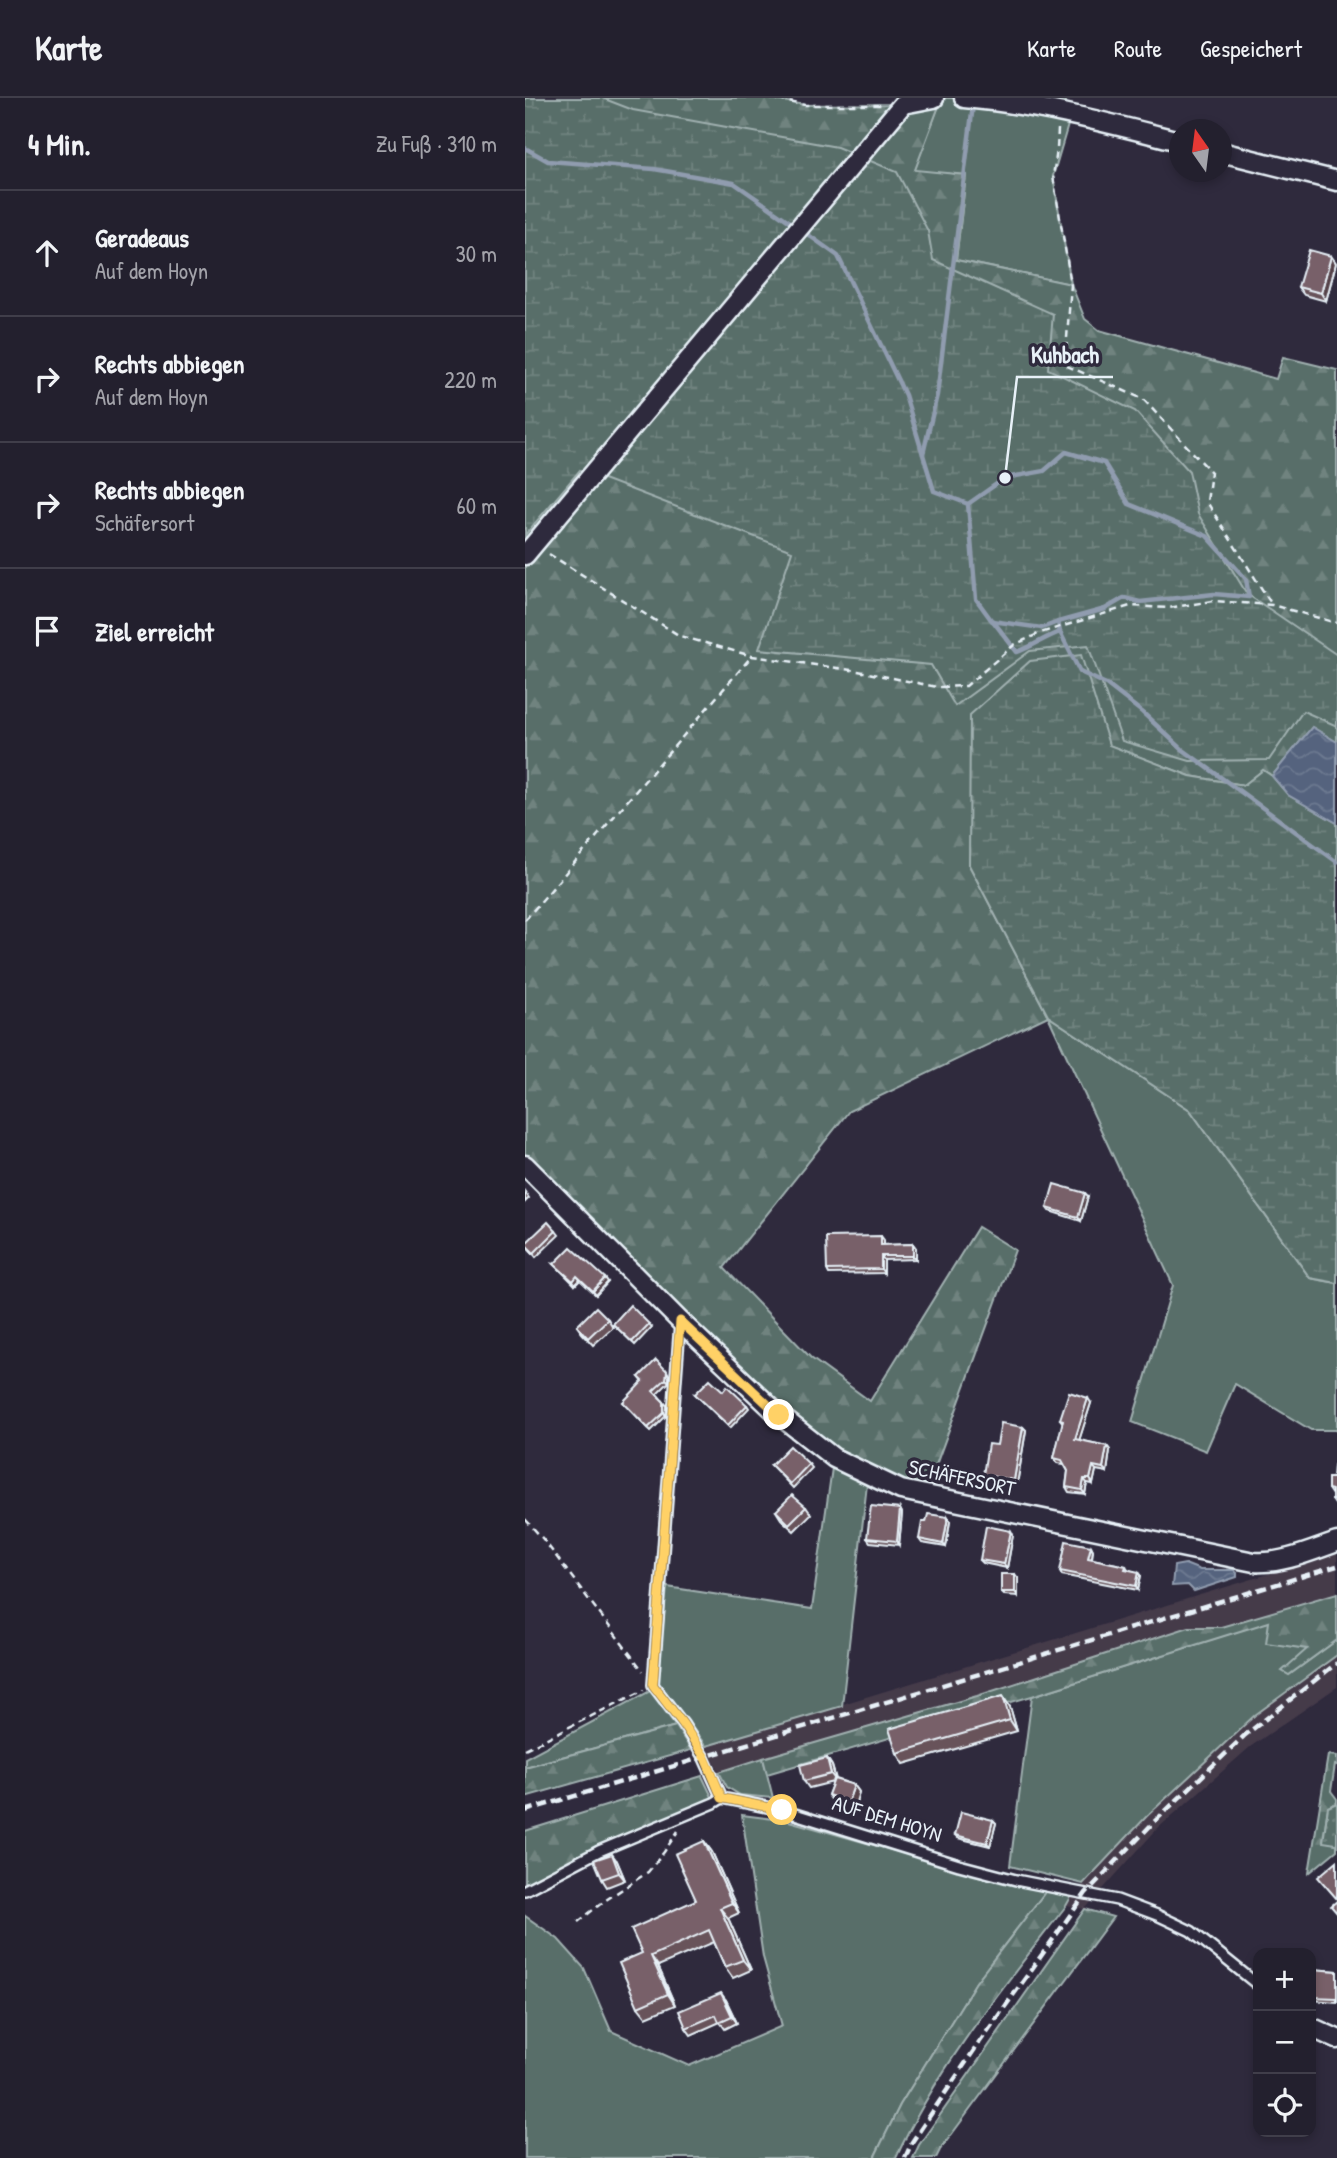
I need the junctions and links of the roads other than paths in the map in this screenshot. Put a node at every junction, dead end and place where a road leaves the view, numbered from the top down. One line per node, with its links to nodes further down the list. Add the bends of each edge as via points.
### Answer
1 (934, 98): 6 (street, via 903,104)
2 (964, 98): 3 (street, via 1059,111)
3 (1169, 138)
4 (1232, 155): 5 (street)
5 (1337, 181)
6 (530, 550)
7 (525, 1165): 8 (street, SCHÄFERSORT)
8 (680, 1321): 9 (street, SCHÄFERSORT, via 779,1415 834,1458 901,1490 1254,1562 1278,1561); 10 (lane, via 653,1685 705,1758)
9 (1337, 1542)
10 (722, 1798): 11 (lane, via 599,1851); 12 (lane, AUF DEM HOYN, via 782,1810 993,1874 1117,1900 1191,1931)
11 (525, 1890)
12 (1253, 1981)
13 (1316, 2028): 14 (street)
14 (1337, 2039)

